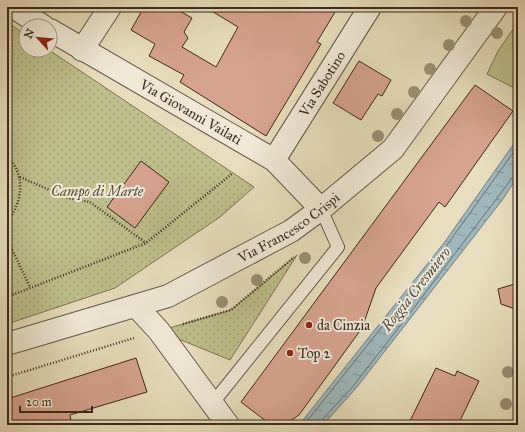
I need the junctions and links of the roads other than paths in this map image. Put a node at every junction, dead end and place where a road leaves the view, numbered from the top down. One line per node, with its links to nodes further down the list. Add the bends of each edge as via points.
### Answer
1 (13, 7): 5 (street)
2 (110, 7): 7 (street)
3 (370, 7): 8 (street, Via Sabotino)
4 (496, 7): 9 (street, Via Francesco Crispi, via 393,148)
5 (30, 18)
6 (58, 35): 7 (street, Via Giovanni Vailati)
7 (82, 50): 8 (street, Via Giovanni Vailati)
8 (274, 160): 9 (street, Via Giovanni Vailati)
9 (321, 209): 10 (street, Via Francesco Crispi, via 291,231 168,296); 12 (lane, via 338,247)
10 (136, 306): 11 (street, Via Francesco Crispi); 12 (street, via 159,331)
11 (7, 344)
12 (212, 404): 13 (street)
13 (228, 425)

